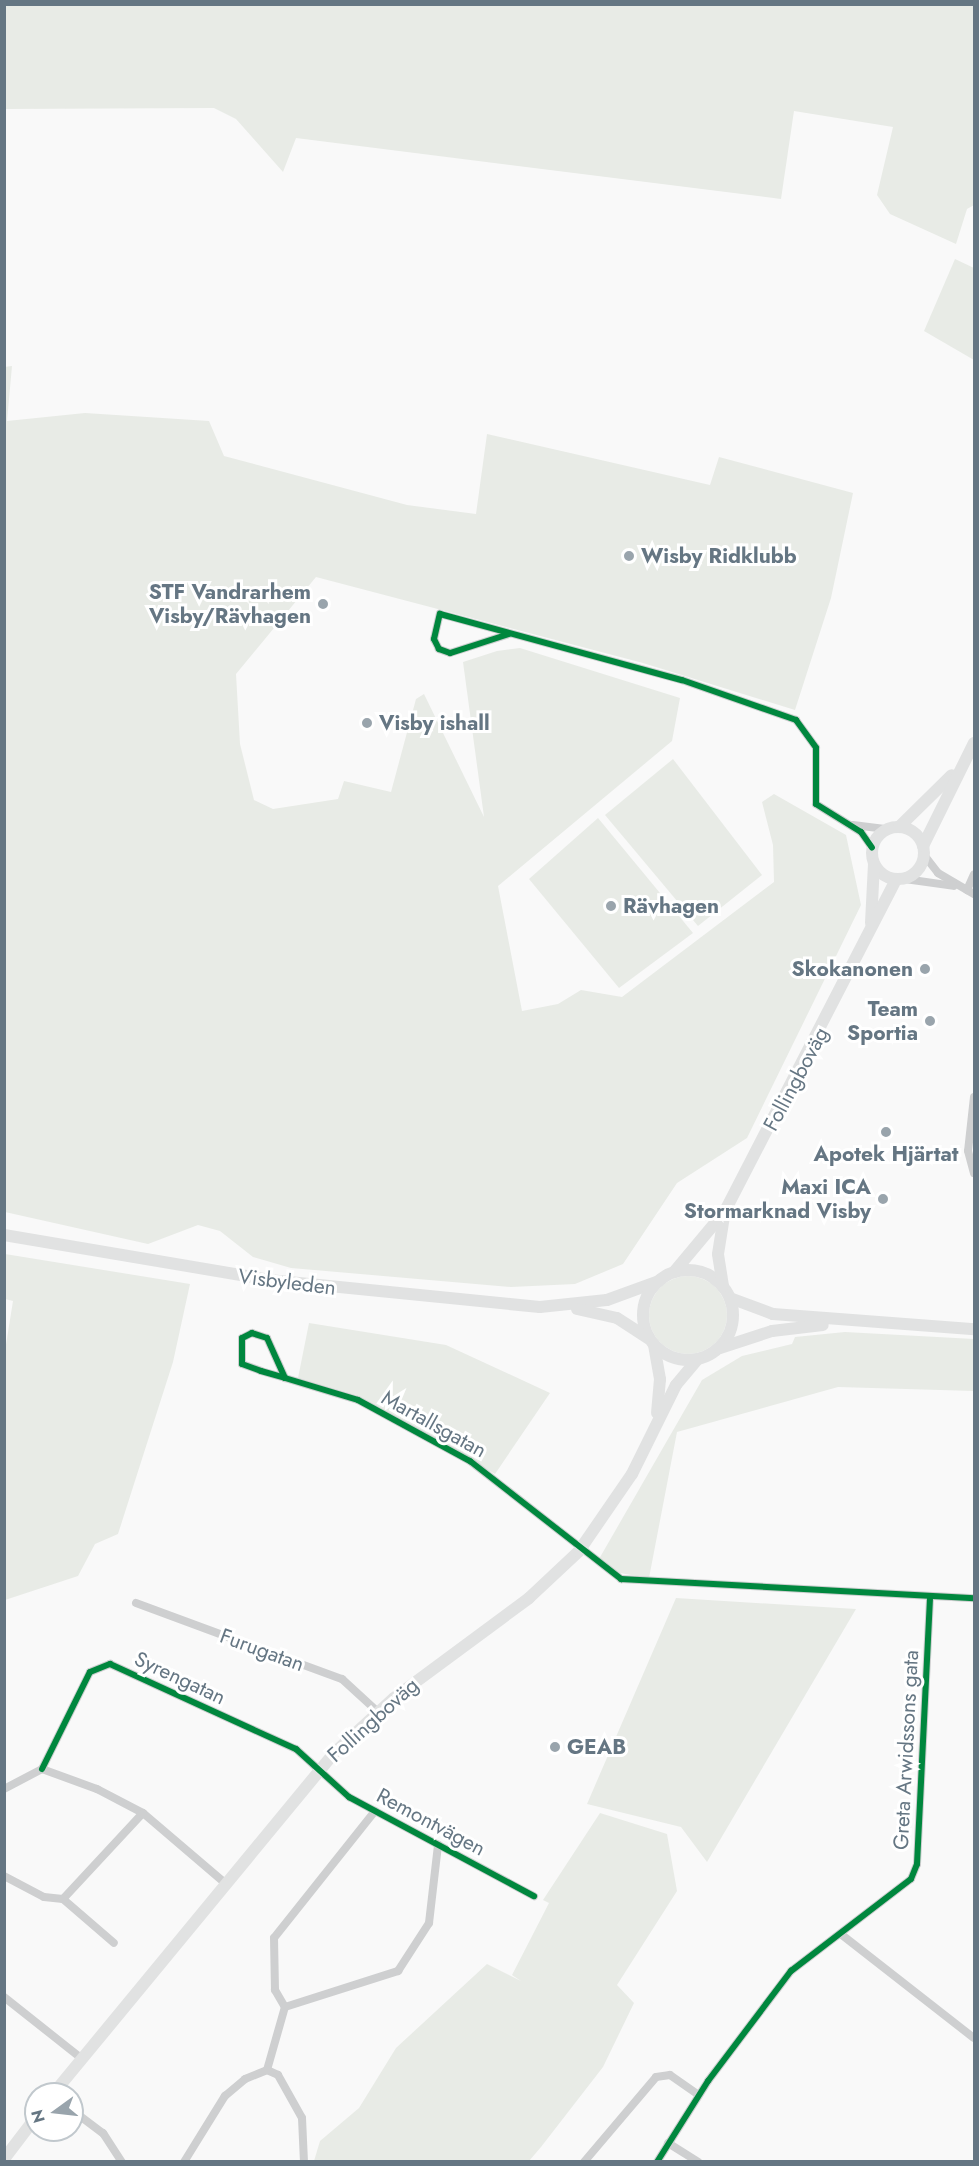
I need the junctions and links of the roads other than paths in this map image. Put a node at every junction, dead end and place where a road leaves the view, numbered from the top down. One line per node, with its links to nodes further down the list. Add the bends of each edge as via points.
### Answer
1 (509, 634): 1 (street, via 450,653 439,650 434,639 440,614); 4 (street, via 682,680 796,720 816,748 816,804)
2 (975, 743): 3 (main road)
3 (968, 755): 5 (main road, via 922,810); 7 (main road)
4 (849, 824): 5 (street); 6 (street)
5 (893, 828): 6 (main road); 7 (main road, via 916,834)
6 (872, 848): 8 (main road)
7 (924, 851): 10 (main road, via 917,871); 11 (street)
8 (874, 864): 10 (main road); 13 (main road, Follingboväg)
9 (975, 873): 12 (street)
10 (900, 879): 11 (street); 13 (main road, Follingboväg)
11 (957, 886): 12 (street)
12 (971, 892)
13 (866, 948): 16 (main road, Follingboväg)
14 (975, 1097): 15 (street, via 968,1151)
15 (975, 1173)
16 (725, 1211): 18 (main road, Follingboväg); 20 (main road, Follingboväg, via 718,1242)
17 (4, 1236): 22 (main road, Visbyleden, via 269,1280 442,1300)
18 (674, 1272): 19 (main road); 20 (main road, via 698,1271)
19 (658, 1281): 22 (main road, Visbyleden); 25 (main road, via 643,1308)
20 (723, 1286): 21 (main road)
21 (730, 1298): 23 (main road, via 755,1311); 26 (main road, via 732,1325)
22 (573, 1308): 25 (main road, Visbyleden, via 617,1318)
23 (850, 1323): 24 (main road); 26 (main road, via 772,1331)
24 (975, 1329)
25 (652, 1342): 27 (main road, via 677,1359); 29 (main road, Follingboväg, via 660,1379)
26 (719, 1348): 27 (main road)
27 (698, 1359): 29 (main road, Follingboväg, via 676,1385)
28 (285, 1378): 28 (street, Martallsgatan, via 286,1370 267,1338 252,1333 242,1338 242,1364); 30 (street, Martallsgatan, via 358,1400 470,1461)
29 (656, 1420): 30 (main road, Follingboväg, via 627,1483)
30 (579, 1551): 31 (street, Martallsgatan, via 608,1574 634,1582); 34 (main road, Follingboväg, via 529,1598)
31 (930, 1598): 32 (street, Martallsgatan); 45 (street, Greta Arwidssons gata, via 917,1864 903,1889)
32 (975, 1598)
33 (136, 1603): 34 (street, Furugatan, via 342,1679)
34 (378, 1712): 35 (main road, Follingboväg)
35 (320, 1768): 36 (street, Syrengatan, via 296,1749 107,1663 90,1672); 38 (street, Remontvägen, via 349,1797); 42 (main road, Follingboväg)
36 (42, 1769): 37 (street); 39 (street)
37 (4, 1789)
38 (375, 1811): 40 (street, Remontvägen); 48 (street, Remontvägen, via 274,1938 275,1990)
39 (143, 1813): 42 (street); 44 (street)
40 (438, 1845): 43 (street, Remontvägen); 48 (street, Remontvägen, via 429,1923 398,1971)
41 (4, 1876): 44 (street, via 44,1896)
42 (225, 1883): 50 (main road, Follingboväg)
43 (534, 1896)
44 (63, 1899): 46 (street)
45 (842, 1935): 49 (street); 53 (street, Greta Arwidssons gata, via 791,1971)
46 (114, 1943)
47 (4, 1997): 50 (street)
48 (285, 2007): 51 (street)
49 (975, 2038)
50 (81, 2058): 52 (main road, Follingboväg)
51 (267, 2070): 59 (street, via 245,2079 225,2096); 60 (street, via 278,2075 302,2118)
52 (62, 2082)
53 (699, 2095): 56 (street, Greta Arwidssons gata); 61 (street, via 670,2075 656,2078)
54 (84, 2119): 58 (street, via 103,2133)
55 (24, 2133): 57 (main road)
56 (668, 2143): 62 (street, Greta Arwidssons gata); 63 (street)
57 (5, 2158)
58 (122, 2162)
59 (184, 2162)
60 (304, 2162)
61 (584, 2162)
62 (657, 2162)
63 (699, 2162)

